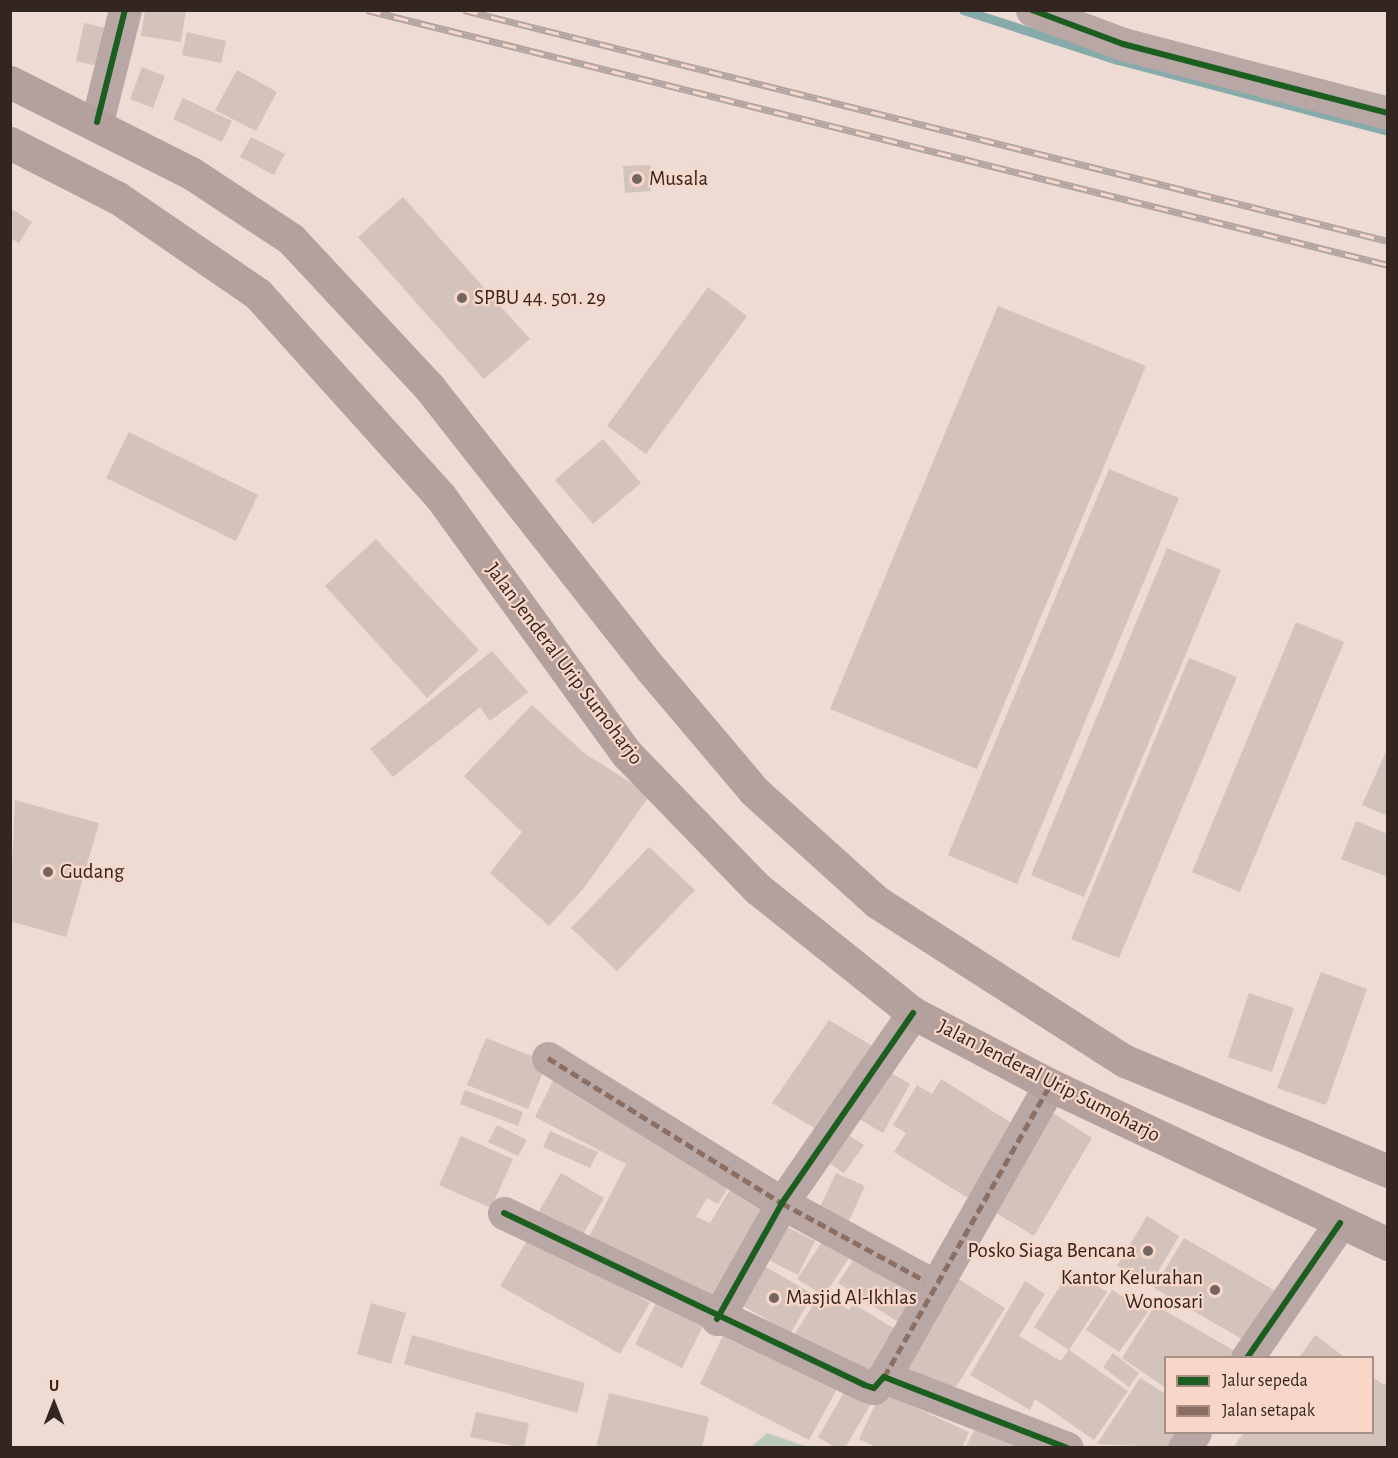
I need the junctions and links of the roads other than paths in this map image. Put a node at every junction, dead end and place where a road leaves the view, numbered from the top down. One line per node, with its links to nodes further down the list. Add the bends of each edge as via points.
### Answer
1 (124, 10): 5 (street)
2 (1032, 10): 4 (street, via 1123,44)
3 (10, 82): 5 (highway)
4 (1388, 113)
5 (97, 122): 10 (highway, via 191,173 291,239 429,387 651,669 754,791 877,902 1125,1061)
6 (10, 143): 7 (highway, Jalan Jenderal Urip Sumoharjo, via 118,198 258,294 440,496 627,754 758,889)
7 (913, 1012): 9 (highway, Jalan Jenderal Urip Sumoharjo); 11 (street)
8 (548, 1058): 11 (street)
9 (1050, 1085): 13 (highway, Jalan Jenderal Urip Sumoharjo); 18 (street)
10 (1388, 1171)
11 (783, 1203): 15 (street); 16 (street)
12 (504, 1213): 16 (street)
13 (1340, 1223): 14 (highway, Jalan Jenderal Urip Sumoharjo); 17 (street)
14 (1388, 1244)
15 (924, 1280)
16 (717, 1319): 18 (street, via 864,1385 874,1388)
17 (1248, 1356)
18 (884, 1377): 20 (street)
19 (1194, 1434): 21 (street)
20 (1066, 1448)
21 (1185, 1448)

